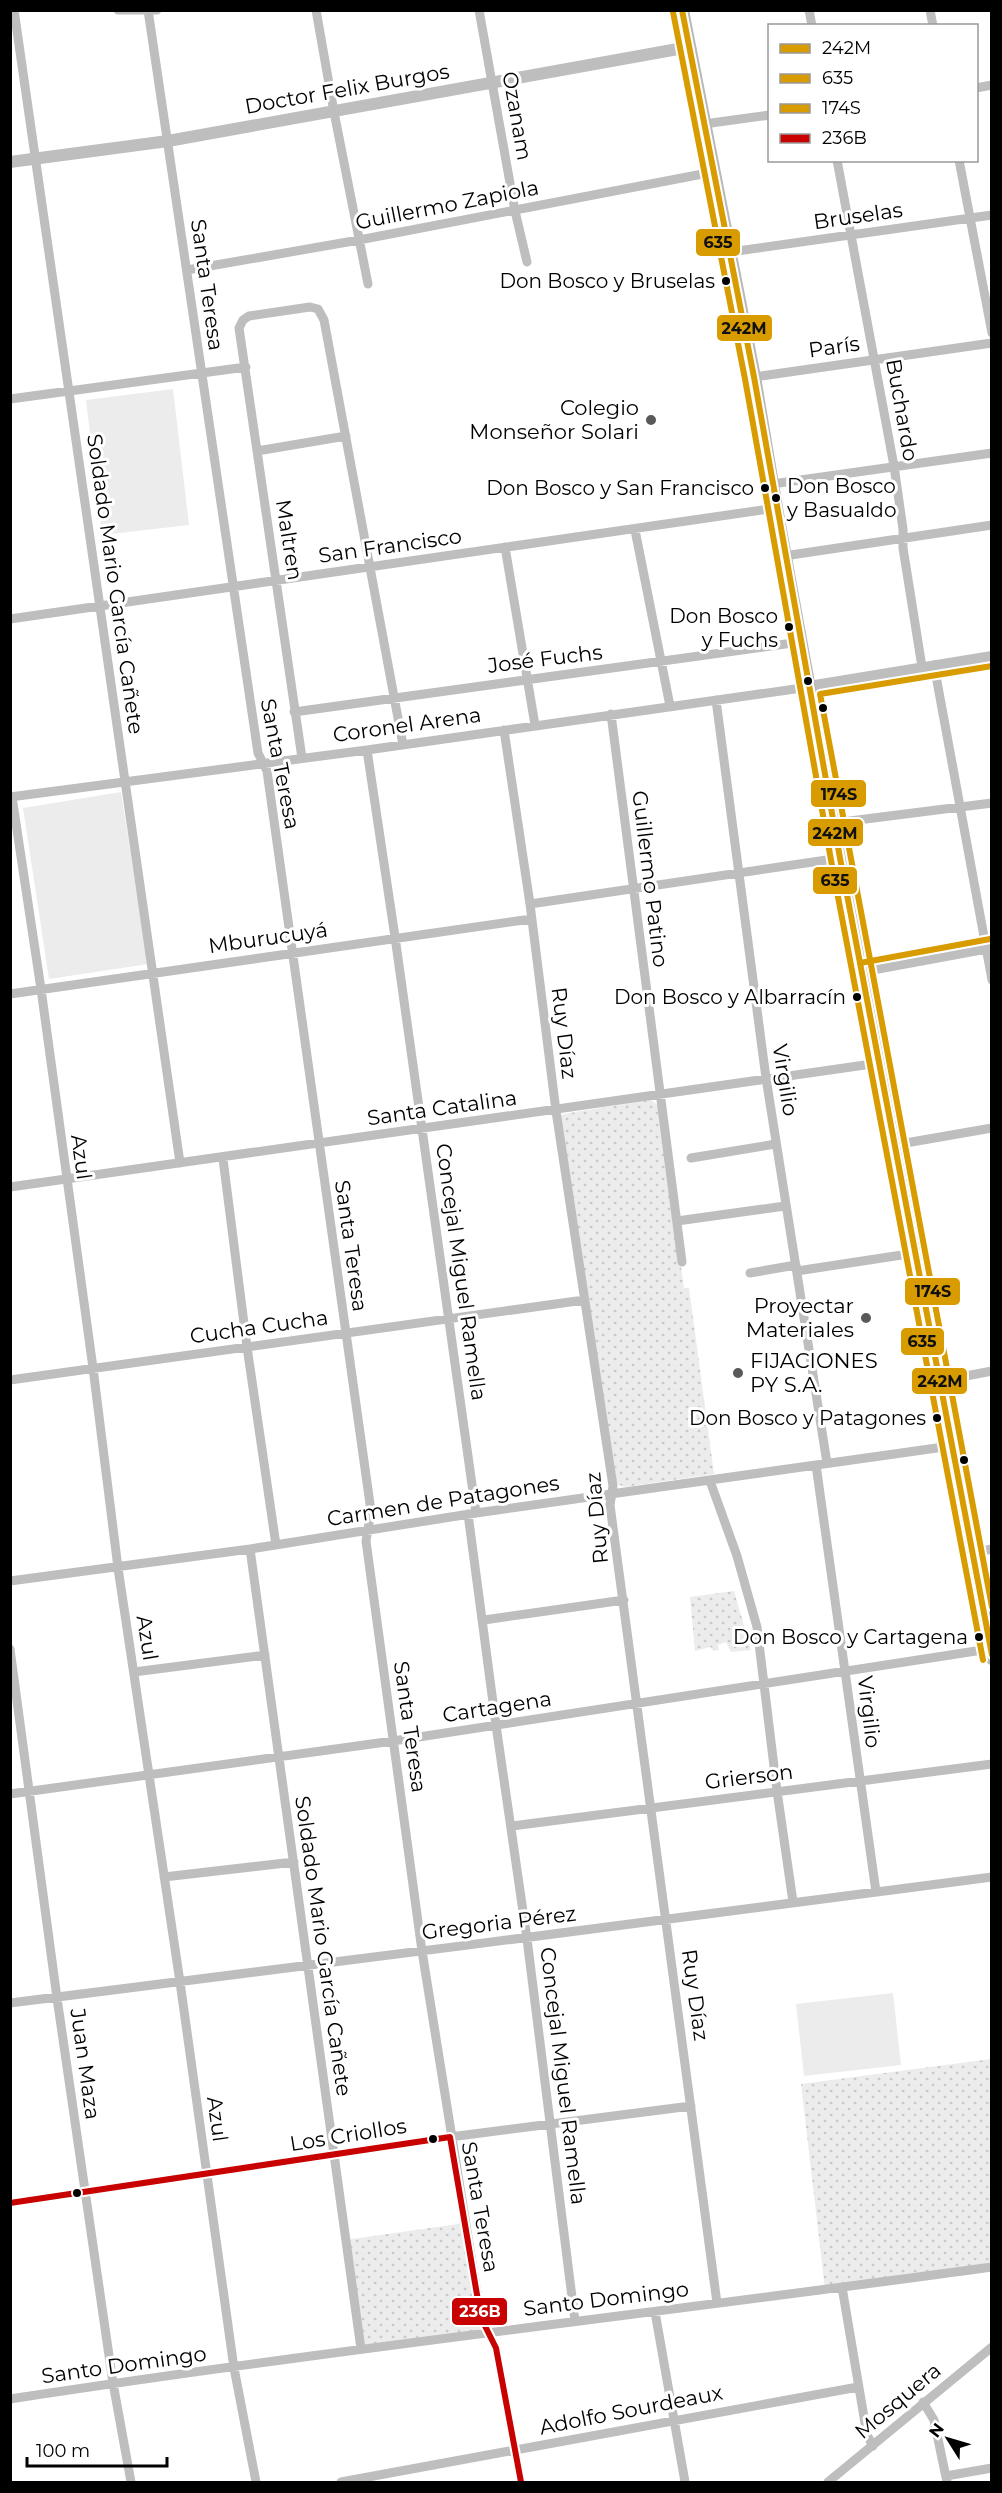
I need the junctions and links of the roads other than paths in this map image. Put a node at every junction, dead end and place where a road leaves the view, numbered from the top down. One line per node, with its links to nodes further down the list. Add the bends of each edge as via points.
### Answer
1 (14, 10): 13 (street, Soldado Mario García Cañete)
2 (118, 10): 6 (street)
3 (316, 10): 9 (street)
4 (479, 10): 8 (street, Ozanam)
5 (682, 10): 7 (main road)
6 (151, 11): 12 (street, Santa Teresa)
7 (689, 47): 8 (street, Doctor Felix Burgos); 11 (main road)
8 (494, 82): 9 (street, Doctor Felix Burgos); 18 (street, Ozanam)
9 (334, 112): 12 (street, Doctor Felix Burgos); 22 (street)
10 (768, 116): 11 (street)
11 (704, 124): 17 (main road)
12 (168, 141): 13 (street, Doctor Felix Burgos); 25 (street, Santa Teresa)
13 (36, 157): 14 (street, Doctor Felix Burgos); 33 (street, Soldado Mario García Cañete)
14 (10, 162)
15 (837, 162): 21 (street, Buchardo)
16 (959, 162): 20 (street)
17 (713, 172): 18 (street, Guillermo Zapiola); 23 (main road)
18 (515, 211): 22 (street, Guillermo Zapiola); 24 (street, Ozanam)
19 (992, 215): 20 (street, Bruselas)
20 (970, 218): 21 (street, Bruselas); 27 (street)
21 (852, 235): 23 (street, Bruselas); 29 (street, Buchardo)
22 (359, 240): 25 (street, Guillermo Zapiola); 26 (street)
23 (730, 252): 32 (main road)
24 (527, 262)
25 (187, 270): 31 (street, Santa Teresa)
26 (368, 284)
27 (992, 333)
28 (992, 343): 29 (street, París)
29 (875, 359): 32 (street, París); 38 (street, Buchardo)
30 (246, 368): 31 (street); 35 (street, Maltren, via 239,328 243,320 310,307 318,309 324,320); 36 (street, Maltren)
31 (201, 375): 33 (street); 48 (street, Santa Teresa)
32 (754, 377): 39 (main road)
33 (69, 392): 34 (street); 49 (street, Soldado Mario García Cañete)
34 (10, 399)
35 (346, 436): 36 (street); 46 (street)
36 (257, 451): 47 (street, Maltren)
37 (992, 453): 38 (street)
38 (894, 466): 39 (street); 43 (street, Buchardo)
39 (772, 484): 40 (main road)
40 (776, 508): 42 (street, San Francisco); 45 (main road)
41 (992, 525): 43 (street)
42 (635, 530): 44 (street, San Francisco); 53 (street)
43 (903, 538): 45 (street); 54 (street, Buchardo)
44 (505, 547): 46 (street, San Francisco); 55 (street)
45 (784, 556): 51 (main road)
46 (370, 567): 47 (street, San Francisco); 57 (street)
47 (278, 581): 48 (street, San Francisco); 60 (street, Maltren)
48 (233, 586): 49 (street, San Francisco); 67 (street, Santa Teresa, via 258,753)
49 (99, 607): 50 (street, San Francisco); 68 (street, Soldado Mario García Cañete)
50 (10, 619)
51 (800, 642): 53 (street, José Fuchs); 56 (main road)
52 (992, 657): 54 (street)
53 (662, 663): 55 (street, José Fuchs); 59 (street)
54 (928, 666): 56 (street); 71 (street, Buchardo)
55 (527, 679): 57 (street, José Fuchs); 62 (street)
56 (809, 687): 58 (street, Coronel Arena); 72 (main road)
57 (394, 698): 60 (street, José Fuchs); 64 (street)
58 (716, 700): 59 (street, Coronel Arena); 74 (street, Virgilio)
59 (670, 706): 61 (street, Coronel Arena)
60 (294, 712): 66 (street, Maltren)
61 (611, 714): 62 (street, Coronel Arena); 75 (street, Guillermo Patino)
62 (534, 725): 63 (street, Coronel Arena)
63 (504, 730): 64 (street, Coronel Arena); 76 (street, Ruy Díaz)
64 (403, 745): 65 (street, Coronel Arena)
65 (367, 750): 66 (street, Coronel Arena); 78 (street, Concejal Miguel Ramella)
66 (302, 758): 67 (street, Coronel Arena)
67 (264, 763): 68 (street, Coronel Arena); 80 (street, Santa Teresa)
68 (126, 782): 69 (street, Coronel Arena); 82 (street, Soldado Mario García Cañete)
69 (11, 797): 84 (street, Azul)
70 (992, 803): 71 (street)
71 (960, 808): 72 (street); 79 (street, Buchardo)
72 (834, 823): 73 (main road)
73 (840, 858): 74 (street); 81 (main road)
74 (737, 873): 75 (street); 87 (street, Virgilio)
75 (633, 890): 76 (street); 88 (street, Guillermo Patino)
76 (530, 904): 77 (street, Ruy Díaz)
77 (531, 919): 78 (street, Mburucuyá); 89 (street, Ruy Díaz)
78 (395, 937): 80 (street, Mburucuyá); 91 (street, Concejal Miguel Ramella)
79 (988, 948): 81 (street); 83 (street, Buchardo)
80 (291, 953): 82 (street, Mburucuyá); 92 (street, Santa Teresa)
81 (862, 972): 86 (main road)
82 (153, 973): 84 (street, Mburucuyá); 97 (street, Soldado Mario García Cañete)
83 (992, 980)
84 (41, 989): 85 (street, Mburucuyá); 98 (street, Azul)
85 (10, 994)
86 (879, 1063): 87 (street, Santa Catalina); 94 (main road)
87 (766, 1078): 88 (street, Santa Catalina); 93 (street, Virgilio)
88 (660, 1093): 89 (street, Santa Catalina); 101 (street, Guillermo Patino)
89 (556, 1111): 91 (street, Santa Catalina); 106 (street, Ruy Díaz)
90 (992, 1128): 94 (street)
91 (422, 1129): 92 (street, Santa Catalina); 107 (street, Concejal Miguel Ramella)
92 (318, 1144): 96 (street, Santa Catalina); 108 (street, Santa Teresa)
93 (776, 1144): 95 (street); 100 (street, Virgilio)
94 (894, 1145): 102 (main road)
95 (691, 1158)
96 (223, 1159): 97 (street, Santa Catalina); 109 (street)
97 (180, 1163): 98 (street, Santa Catalina)
98 (66, 1179): 99 (street, Santa Catalina); 110 (street, Azul)
99 (10, 1187)
100 (785, 1206): 101 (street); 104 (street, Virgilio)
101 (677, 1221): 103 (street, Guillermo Patino)
102 (915, 1253): 104 (street); 113 (main road)
103 (682, 1263)
104 (797, 1268): 105 (street); 115 (street, Virgilio)
105 (750, 1272)
106 (584, 1300): 107 (street, Cucha Cucha); 118 (street, Ruy Díaz)
107 (450, 1319): 108 (street, Cucha Cucha); 119 (street, Concejal Miguel Ramella)
108 (345, 1333): 109 (street, Cucha Cucha); 120 (street, Santa Teresa, via 370,1511)
109 (247, 1347): 110 (street, Cucha Cucha); 121 (street)
110 (93, 1368): 112 (street, Cucha Cucha); 125 (street, Azul)
111 (992, 1371): 113 (street)
112 (10, 1380)
113 (939, 1381): 114 (main road)
114 (951, 1446): 115 (street, Carmen de Patagones); 124 (main road)
115 (827, 1463): 116 (street, Carmen de Patagones)
116 (816, 1465): 117 (street, Carmen de Patagones); 133 (street, Virgilio)
117 (710, 1481): 118 (street, Carmen de Patagones); 134 (street, via 754,1617)
118 (612, 1494): 119 (street, Carmen de Patagones); 127 (street, Ruy Díaz, via 610,1505)
119 (472, 1514): 120 (street, Carmen de Patagones); 128 (street, Concejal Miguel Ramella)
120 (367, 1531): 121 (street, Carmen de Patagones); 137 (street, Santa Teresa)
121 (276, 1545): 122 (street, Carmen de Patagones)
122 (250, 1549): 125 (street, Carmen de Patagones); 131 (street, Soldado Mario García Cañete)
123 (992, 1549): 124 (street)
124 (971, 1553): 130 (main road)
125 (118, 1568): 126 (street, Carmen de Patagones); 132 (street, Azul)
126 (10, 1581)
127 (624, 1600): 128 (street); 135 (street, Ruy Díaz)
128 (484, 1620): 136 (street, Concejal Miguel Ramella)
129 (10, 1649): 142 (street, Juan Maza)
130 (990, 1654): 133 (street, Cartagena)
131 (265, 1655): 132 (street); 138 (street, Soldado Mario García Cañete)
132 (134, 1672): 140 (street, Azul)
133 (846, 1673): 134 (street, Cartagena); 141 (street, Virgilio)
134 (765, 1684): 135 (street, Cartagena); 143 (street)
135 (636, 1703): 136 (street, Cartagena); 145 (street, Ruy Díaz)
136 (496, 1725): 137 (street, Cartagena); 146 (street, Concejal Miguel Ramella)
137 (393, 1741): 138 (street, Cartagena); 154 (street, Santa Teresa)
138 (279, 1757): 140 (street, Cartagena); 147 (street, Soldado Mario García Cañete)
139 (992, 1764): 141 (street, Grierson)
140 (149, 1775): 142 (street, Cartagena); 148 (street, Azul)
141 (860, 1781): 143 (street, Grierson); 150 (street, Virgilio)
142 (29, 1791): 144 (street, Cartagena); 157 (street, Juan Maza)
143 (777, 1791): 145 (street, Grierson); 151 (street)
144 (10, 1794)
145 (651, 1808): 146 (street, Grierson); 152 (street, Ruy Díaz)
146 (512, 1826): 153 (street, Concejal Miguel Ramella)
147 (294, 1862): 148 (street); 155 (street, Soldado Mario García Cañete)
148 (164, 1877): 156 (street, Azul)
149 (992, 1878): 150 (street, Gregoria Pérez)
150 (876, 1892): 151 (street, Gregoria Pérez)
151 (793, 1902): 152 (street, Gregoria Pérez)
152 (667, 1920): 153 (street, Gregoria Pérez); 159 (street, Ruy Díaz)
153 (527, 1939): 154 (street, Gregoria Pérez); 160 (street, Concejal Miguel Ramella)
154 (422, 1951): 155 (street, Gregoria Pérez); 161 (street, Santa Teresa)
155 (308, 1966): 156 (street, Gregoria Pérez); 162 (street, Soldado Mario García Cañete)
156 (180, 1982): 157 (street, Gregoria Pérez); 163 (street, Azul)
157 (57, 1998): 158 (street, Gregoria Pérez); 164 (street, Juan Maza)
158 (10, 2003)
159 (692, 2106): 160 (street, Los Criollos); 168 (street, Ruy Díaz)
160 (552, 2124): 161 (street, Los Criollos); 170 (street, Concejal Miguel Ramella)
161 (450, 2137): 162 (street, Los Criollos); 171 (street, Santa Teresa)
162 (334, 2155): 163 (street, Los Criollos); 173 (street, Soldado Mario García Cañete)
163 (207, 2174): 164 (street, Los Criollos); 174 (street, Azul)
164 (86, 2192): 165 (street, Los Criollos); 175 (street, Juan Maza)
165 (10, 2203)
166 (992, 2267): 167 (street, Santo Domingo)
167 (842, 2287): 168 (street, Santo Domingo); 176 (street)
168 (717, 2303): 169 (street, Santo Domingo)
169 (655, 2312): 170 (street, Santo Domingo); 179 (street)
170 (575, 2321): 171 (street, Santo Domingo)
171 (486, 2331): 173 (street, Santo Domingo); 181 (street, Santa Teresa, via 496,2348)
172 (992, 2347): 178 (street, Mosquera)
173 (362, 2349): 174 (street, Santo Domingo)
174 (234, 2368): 175 (street, Santo Domingo); 185 (street, Azul)
175 (113, 2383): 177 (street, Santo Domingo); 184 (street, Juan Maza)
176 (858, 2387): 179 (street, Adolfo Sourdeaux); 180 (street, via 867,2435)
177 (10, 2399)
178 (924, 2402): 180 (street, Mosquera); 183 (street, via 934,2420)
179 (673, 2420): 181 (street, Adolfo Sourdeaux); 188 (street)
180 (873, 2446): 189 (street, Mosquera)
181 (515, 2450): 186 (street, Adolfo Sourdeaux); 187 (street, Santa Teresa)
182 (992, 2468): 183 (street)
183 (946, 2479)
184 (131, 2482)
185 (256, 2482)
186 (341, 2482)
187 (522, 2482)
188 (685, 2482)
189 (828, 2482)

